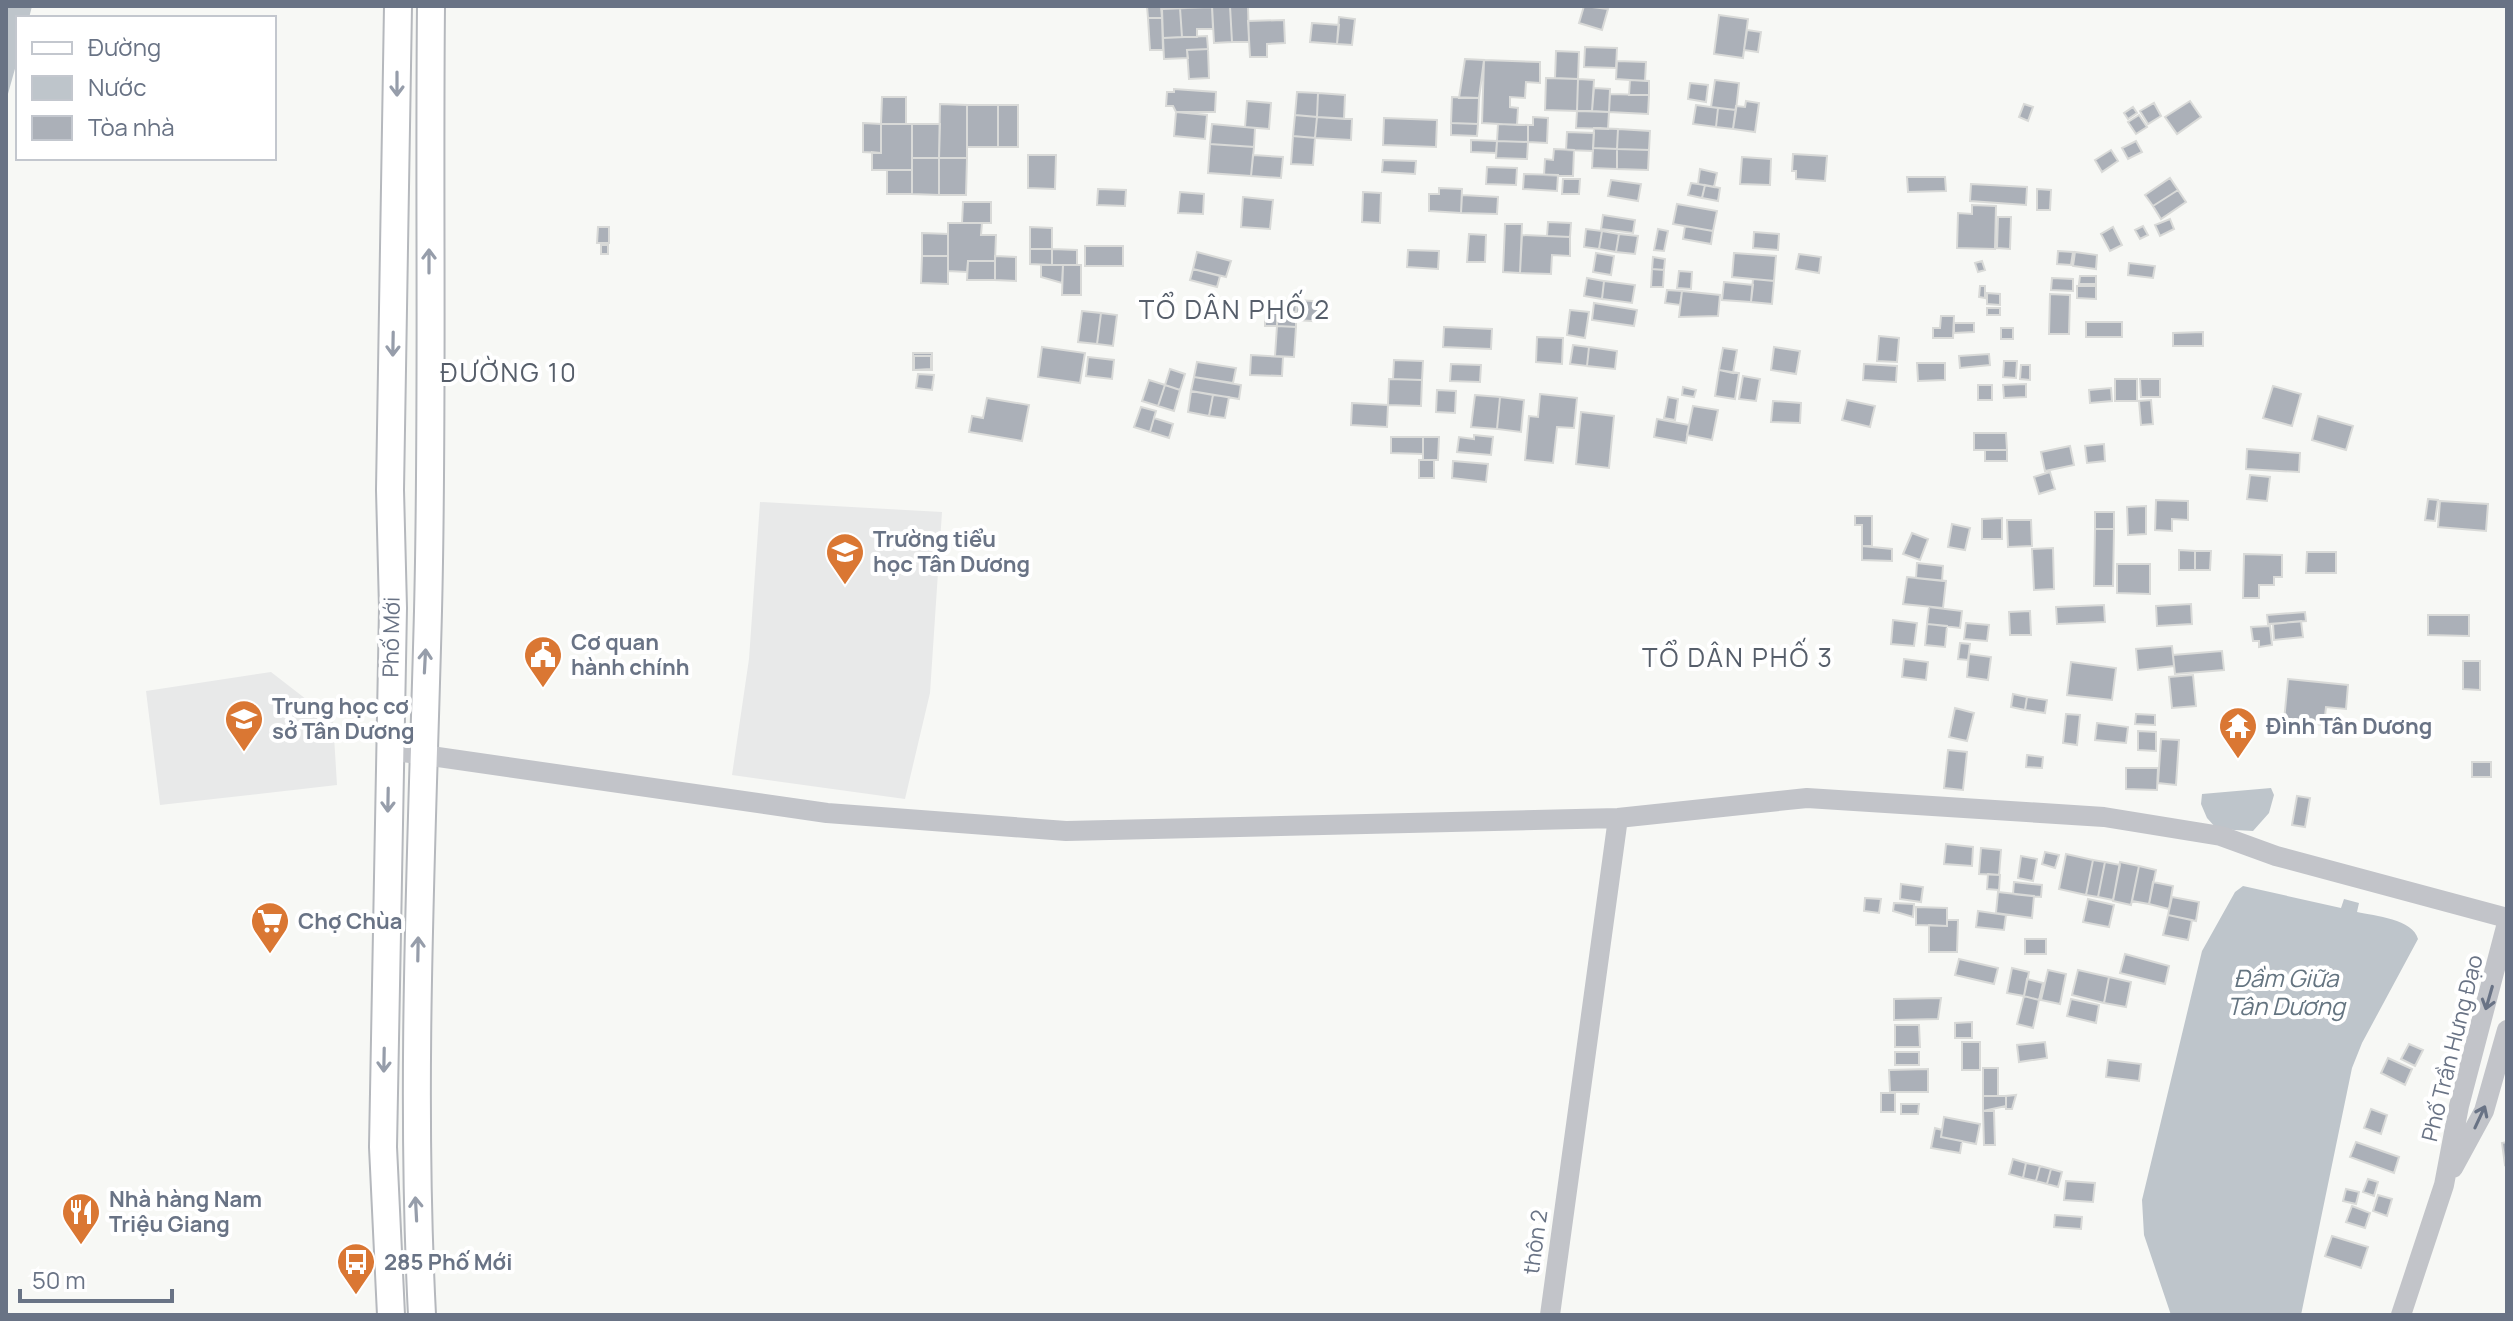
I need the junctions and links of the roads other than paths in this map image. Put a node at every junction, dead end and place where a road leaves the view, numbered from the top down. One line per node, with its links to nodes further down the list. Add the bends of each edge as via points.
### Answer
1 (398, 6): 3 (main road, Phố Mới, one-way to 3)
2 (431, 6): 4 (main road, Phố Mới, one-way to 2, via 428,611)
3 (389, 750): 4 (street); 9 (main road, Phố Mới, one-way to 9, via 383,1147)
4 (421, 754): 5 (street, via 827,813 1066,831); 10 (main road, Phố Mới, one-way to 4, via 415,1185)
5 (1618, 818): 6 (street, via 1807,798 2104,817 2221,836); 11 (street, thôn 2)
6 (2507, 920): 8 (street, Phố Trần Hưng Đạo, one-way to 8)
7 (2507, 1030): 8 (street, Phố Trần Hưng Đạo, one-way to 7, via 2484,1111)
8 (2444, 1185): 12 (street, Phố Trần Hưng Đạo)
9 (391, 1315)
10 (422, 1315)
11 (1550, 1315)
12 (2401, 1315)

